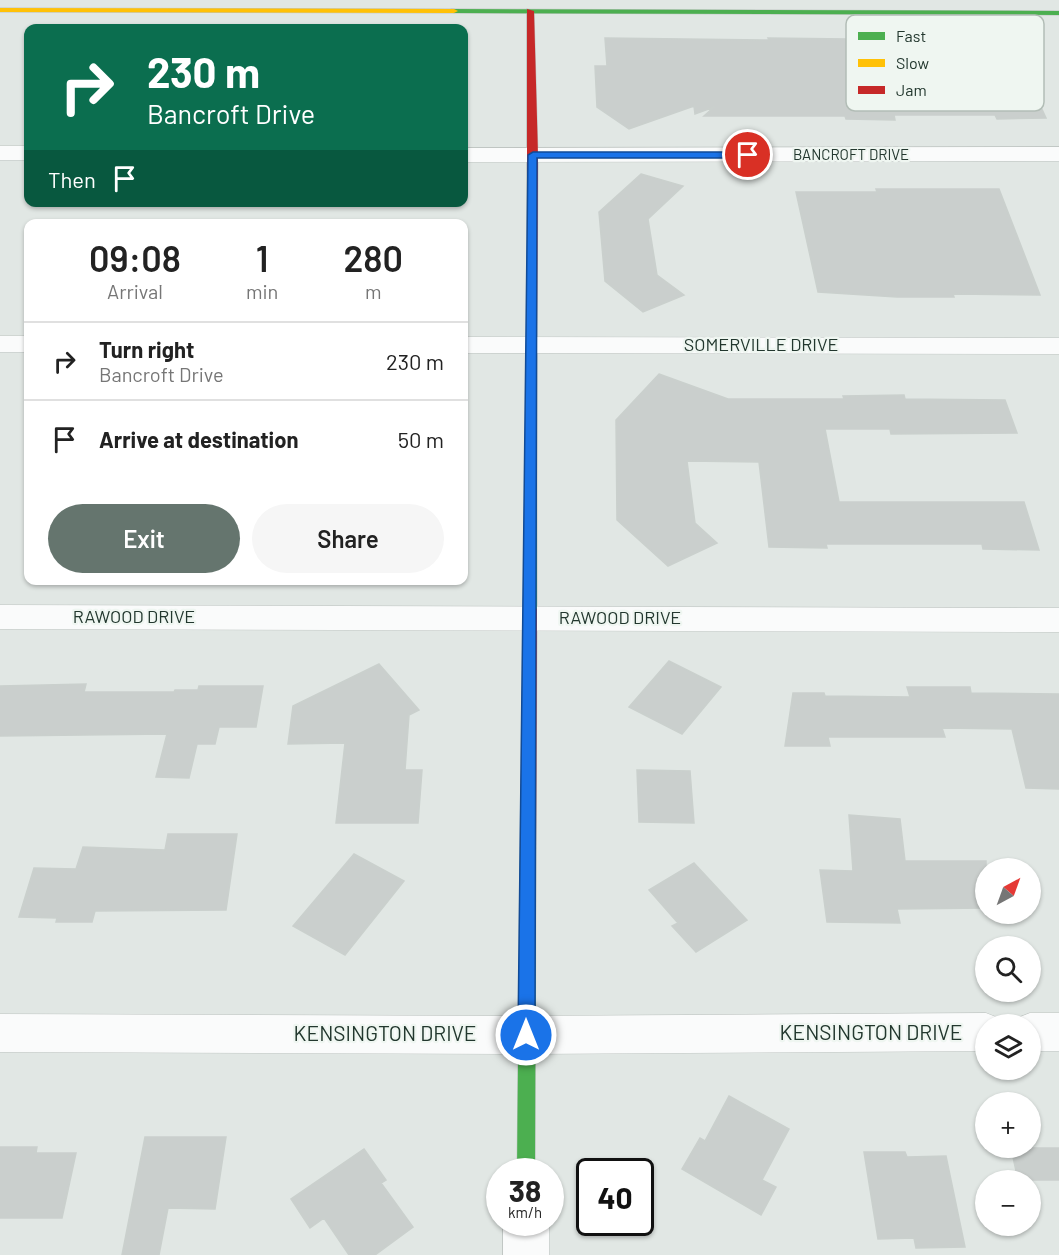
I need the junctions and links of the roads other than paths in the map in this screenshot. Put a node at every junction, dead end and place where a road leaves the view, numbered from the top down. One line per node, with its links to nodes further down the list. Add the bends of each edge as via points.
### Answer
1 (0, 10): 2 (street)
2 (530, 11): 3 (street); 8 (street)
3 (1059, 12)
4 (0, 153): 5 (street)
5 (24, 153)
6 (1059, 154): 8 (street, BANCROFT DRIVE)
7 (468, 155): 8 (street, BANCROFT DRIVE)
8 (533, 155): 12 (street)
9 (0, 344): 10 (street)
10 (24, 344)
11 (468, 345): 12 (street, SOMERVILLE DRIVE)
12 (531, 345): 13 (street, SOMERVILLE DRIVE); 15 (street)
13 (1059, 346)
14 (0, 616): 15 (street, RAWOOD DRIVE)
15 (530, 617): 16 (street, RAWOOD DRIVE); 21 (street)
16 (1059, 620)
17 (975, 1032): 21 (street, KENSINGTON DRIVE)
18 (1041, 1032): 19 (street)
19 (1059, 1032)
20 (0, 1033): 21 (street, KENSINGTON DRIVE)
21 (526, 1035): 22 (street)
22 (526, 1158)
23 (526, 1236): 24 (street)
24 (525, 1255)

